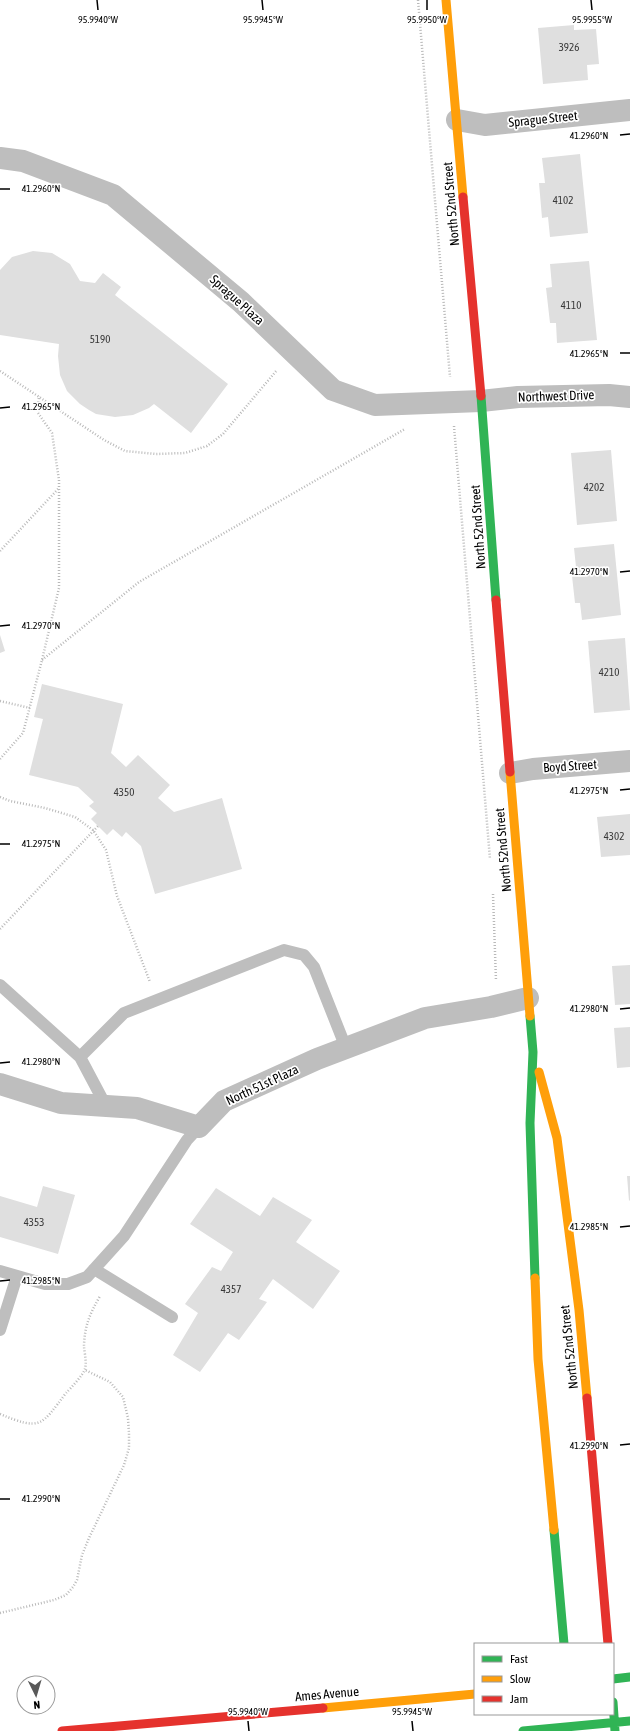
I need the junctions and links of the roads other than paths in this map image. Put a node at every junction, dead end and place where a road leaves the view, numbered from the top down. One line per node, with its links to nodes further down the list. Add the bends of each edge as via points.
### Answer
1 (446, 0): 3 (main road, North 52nd Street)
2 (630, 110): 3 (street, Sprague Street, via 485,125)
3 (456, 120): 6 (main road, North 52nd Street)
4 (0, 158): 6 (street, Sprague Plaza, via 23,161 113,195 241,302 332,390 375,406)
5 (630, 397): 6 (street, Northwest Drive, via 518,396)
6 (481, 401): 8 (main road, North 52nd Street)
7 (630, 762): 8 (street, Boyd Street)
8 (510, 773): 10 (main road, North 52nd Street)
9 (0, 985): 13 (lane)
10 (528, 998): 11 (street, North 51st Plaza, via 425,1018); 12 (main road, North 52nd Street)
11 (346, 1048): 13 (lane, via 314,967 304,954 284,950 124,1013); 16 (street, North 51st Plaza, via 224,1101)
12 (533, 1052): 22 (main road, North 52nd Street, via 530,1123 538,1359); 23 (main road, North 52nd Street, via 557,1138 568,1218 581,1334)
13 (80, 1058): 15 (lane)
14 (0, 1084): 15 (street, via 61,1103)
15 (106, 1106): 16 (street, via 136,1108)
16 (200, 1127): 17 (lane, via 187,1140 124,1236)
17 (94, 1269): 19 (lane, via 87,1277 68,1284 45,1284); 20 (lane)
18 (0, 1271): 19 (lane)
19 (17, 1276): 21 (lane)
20 (172, 1317)
21 (0, 1330)
22 (564, 1643)
23 (608, 1643)
24 (630, 1677): 25 (main road)
25 (614, 1679)
26 (474, 1694): 31 (main road, Ames Avenue)
27 (614, 1714): 30 (main road)
28 (630, 1721): 30 (main road)
29 (572, 1726): 30 (main road); 32 (main road)
30 (615, 1727)
31 (62, 1731)
32 (523, 1731)

